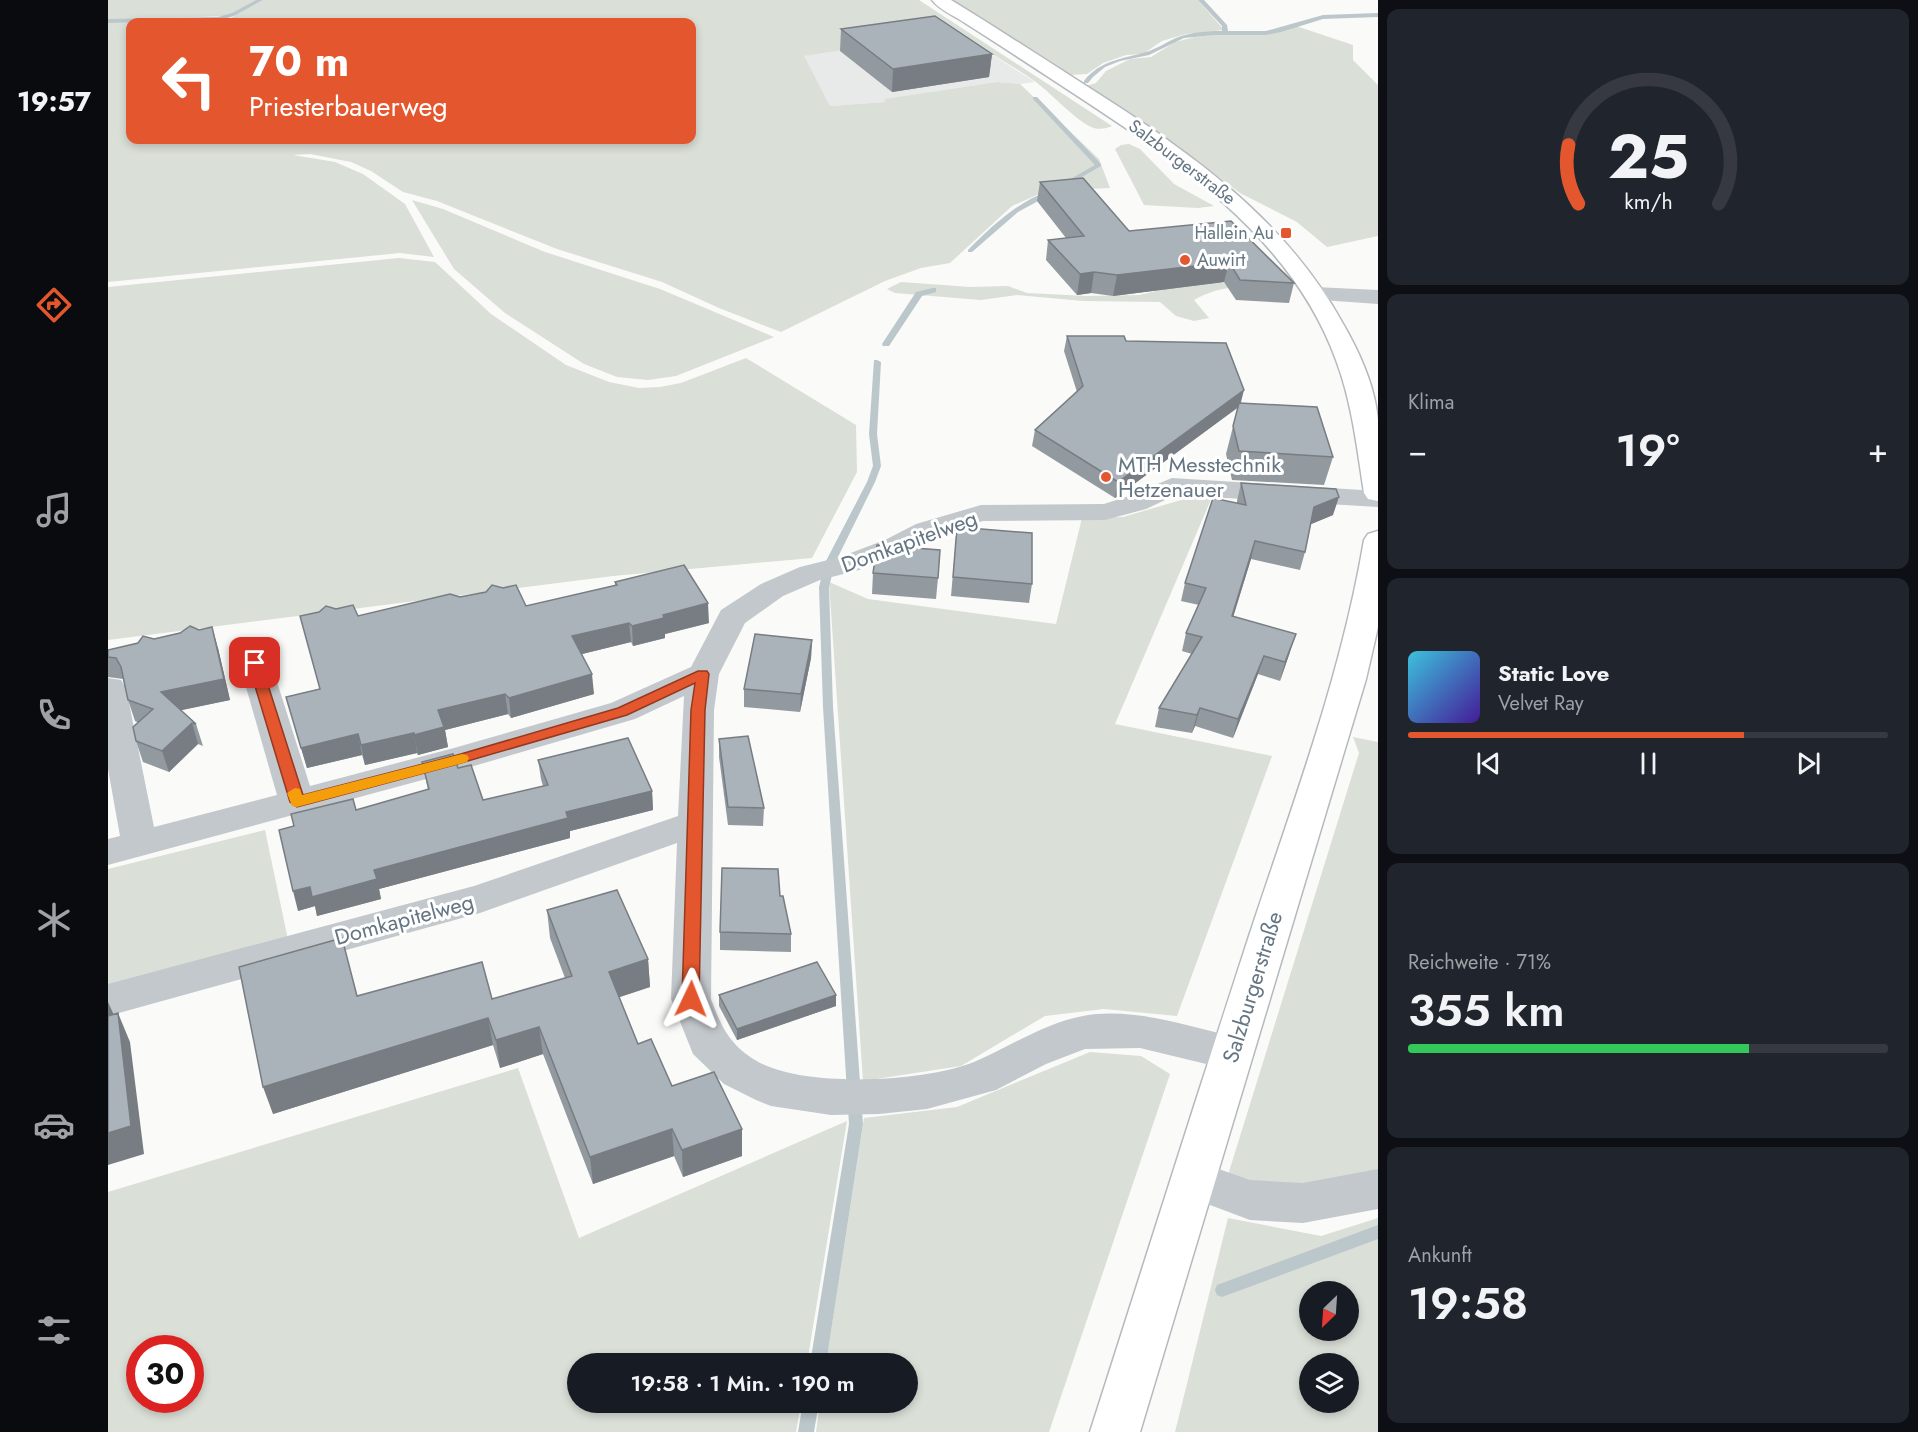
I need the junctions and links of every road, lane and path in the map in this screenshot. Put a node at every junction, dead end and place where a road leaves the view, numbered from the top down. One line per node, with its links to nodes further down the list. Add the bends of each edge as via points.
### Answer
1 (940, 0): 2 (main road, Salzburgerstraße, via 1196,168 1271,237)
2 (1315, 294): 3 (street); 4 (main road, Salzburgerstraße, via 1357,382)
3 (1378, 297)
4 (1378, 493)
5 (1378, 499): 8 (street, Domkapitelweg, via 1172,486 1105,512 981,513 926,530 849,564 810,573 772,590 732,616)
6 (1378, 540): 14 (main road, Salzburgerstraße, via 1360,640)
7 (255, 663): 10 (street)
8 (703, 674): 10 (street, via 623,711); 11 (street, Domkapitelweg, via 698,710)
9 (110, 688): 12 (street)
10 (297, 802): 12 (street)
11 (695, 823): 13 (street, Domkapitelweg, via 480,899); 14 (street, Domkapitelweg, via 691,999 707,1042 739,1072 771,1088 831,1097 927,1091 981,1078 1083,1032 1140,1032)
12 (123, 847)
13 (108, 1000)
14 (1231, 1053): 15 (main road, Salzburgerstraße)
15 (1202, 1182): 16 (street, via 1250,1200 1303,1203); 17 (main road, Salzburgerstraße)
16 (1378, 1189)
17 (1115, 1432)

